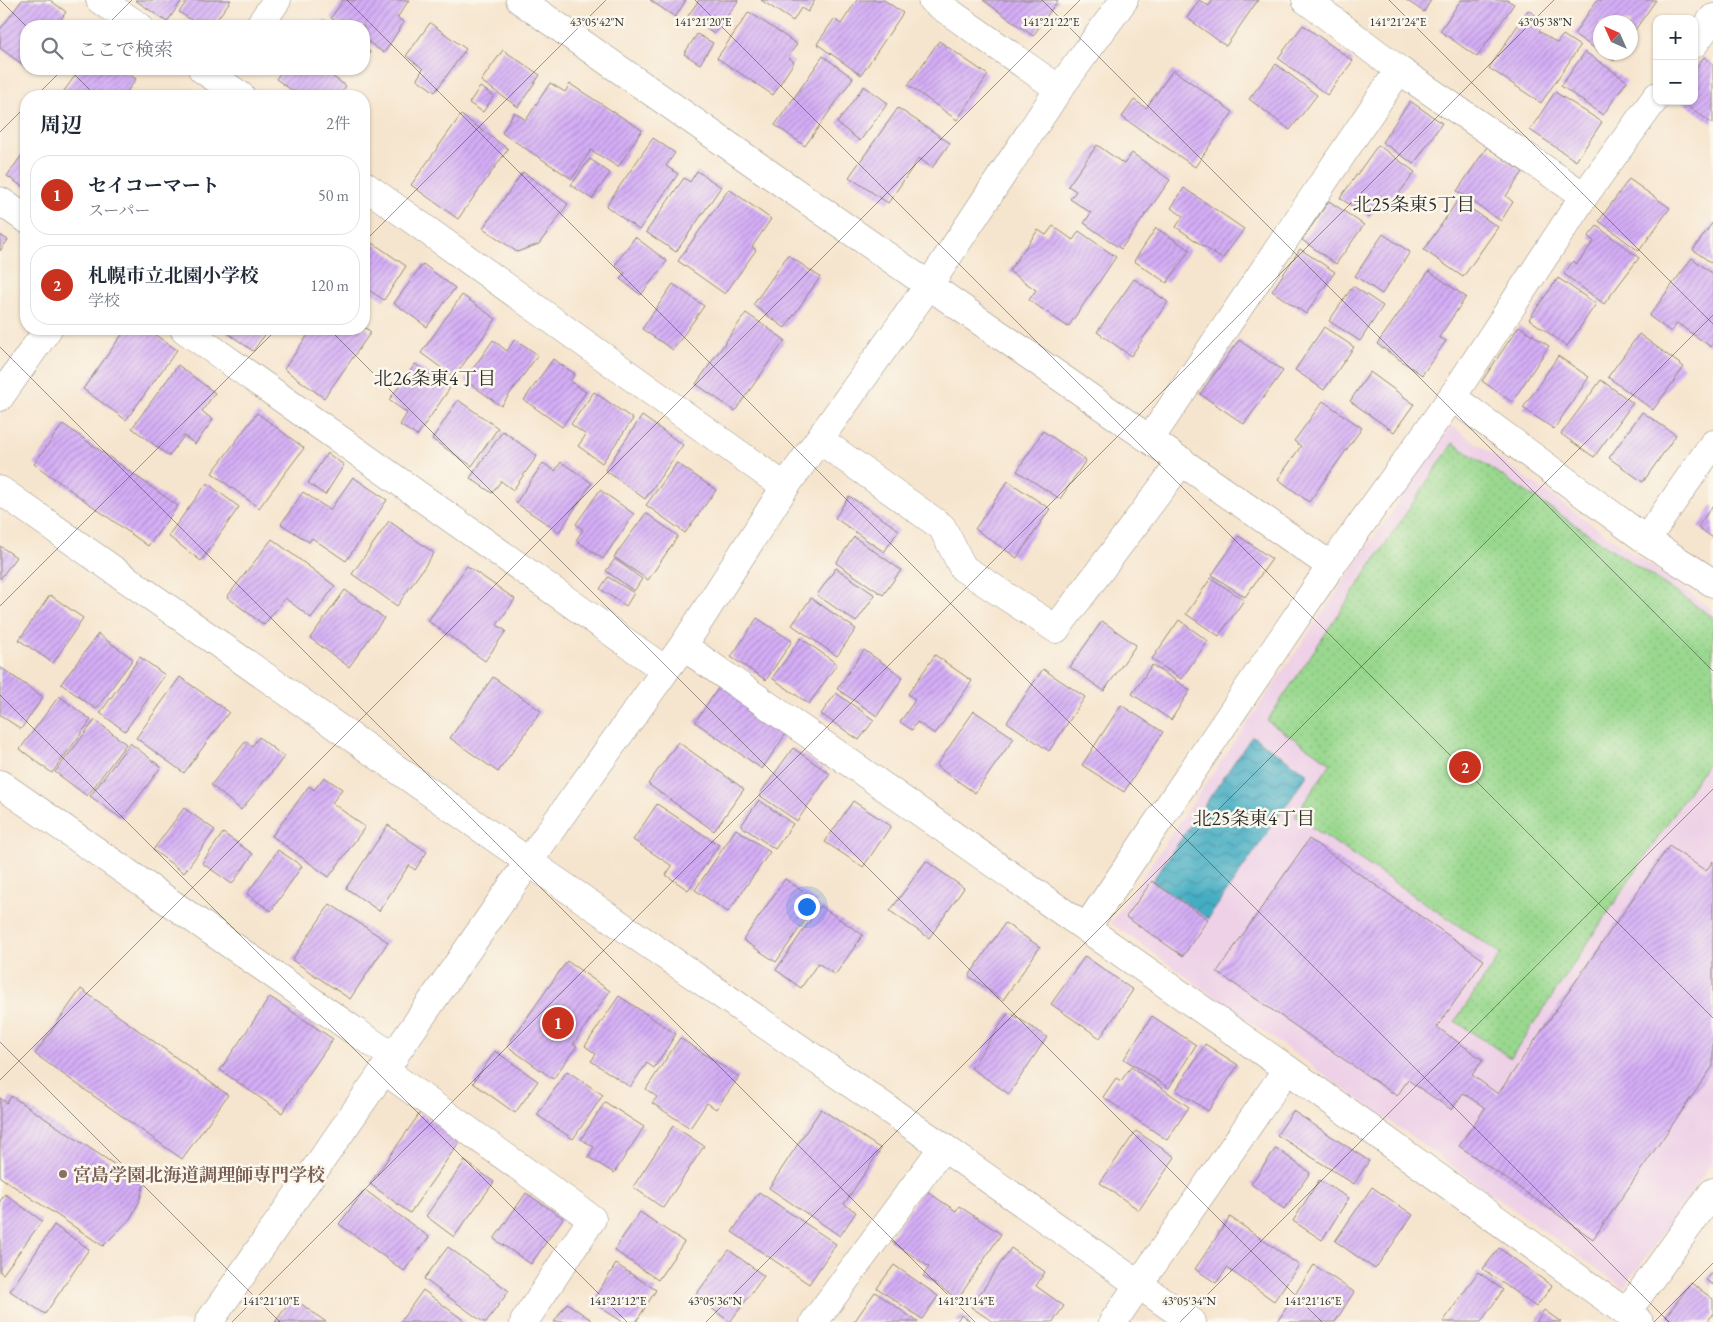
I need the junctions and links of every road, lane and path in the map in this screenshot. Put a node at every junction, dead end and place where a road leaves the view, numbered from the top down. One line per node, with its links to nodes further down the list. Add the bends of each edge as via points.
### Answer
1 (100, 0): 8 (street)
2 (277, 0): 9 (street)
3 (520, 0): 18 (street)
4 (932, 0): 12 (street)
5 (1124, 0): 12 (street)
6 (1306, 0): 11 (street)
7 (1713, 18): 10 (street)
8 (130, 20)
9 (263, 20)
10 (1698, 39)
11 (1399, 70): 15 (street); 23 (street)
12 (1059, 89): 18 (street)
13 (1653, 101): 15 (street)
14 (370, 189): 27 (street)
15 (1584, 196): 22 (street)
16 (0, 201): 17 (street)
17 (20, 215)
18 (928, 285): 23 (street); 24 (street)
19 (44, 335): 21 (street)
20 (192, 335): 33 (street)
21 (0, 397)
22 (1452, 397): 29 (street); 30 (street)
23 (1150, 439): 26 (street)
24 (820, 440): 26 (street, via 942,527 963,568 1056,629); 27 (street)
25 (1713, 444): 29 (street)
26 (1182, 461): 30 (street)
27 (785, 487): 32 (street)
28 (0, 490): 35 (street)
29 (1646, 540): 31 (street)
30 (1331, 566): 36 (street)
31 (1713, 583)
32 (683, 646): 33 (street); 36 (street)
33 (665, 670): 35 (street)
34 (0, 784): 37 (street)
35 (529, 862): 37 (street); 39 (street)
36 (1086, 928): 38 (street)
37 (389, 1064): 43 (street); 44 (street, via 592,1219)
38 (1287, 1069): 41 (street); 42 (street)
39 (943, 1147): 41 (street); 45 (street)
40 (1713, 1192): 42 (street)
41 (1138, 1285): 46 (street); 47 (street)
42 (1632, 1317)
43 (209, 1322)
44 (524, 1322)
45 (814, 1322)
46 (1113, 1322)
47 (1192, 1322)

